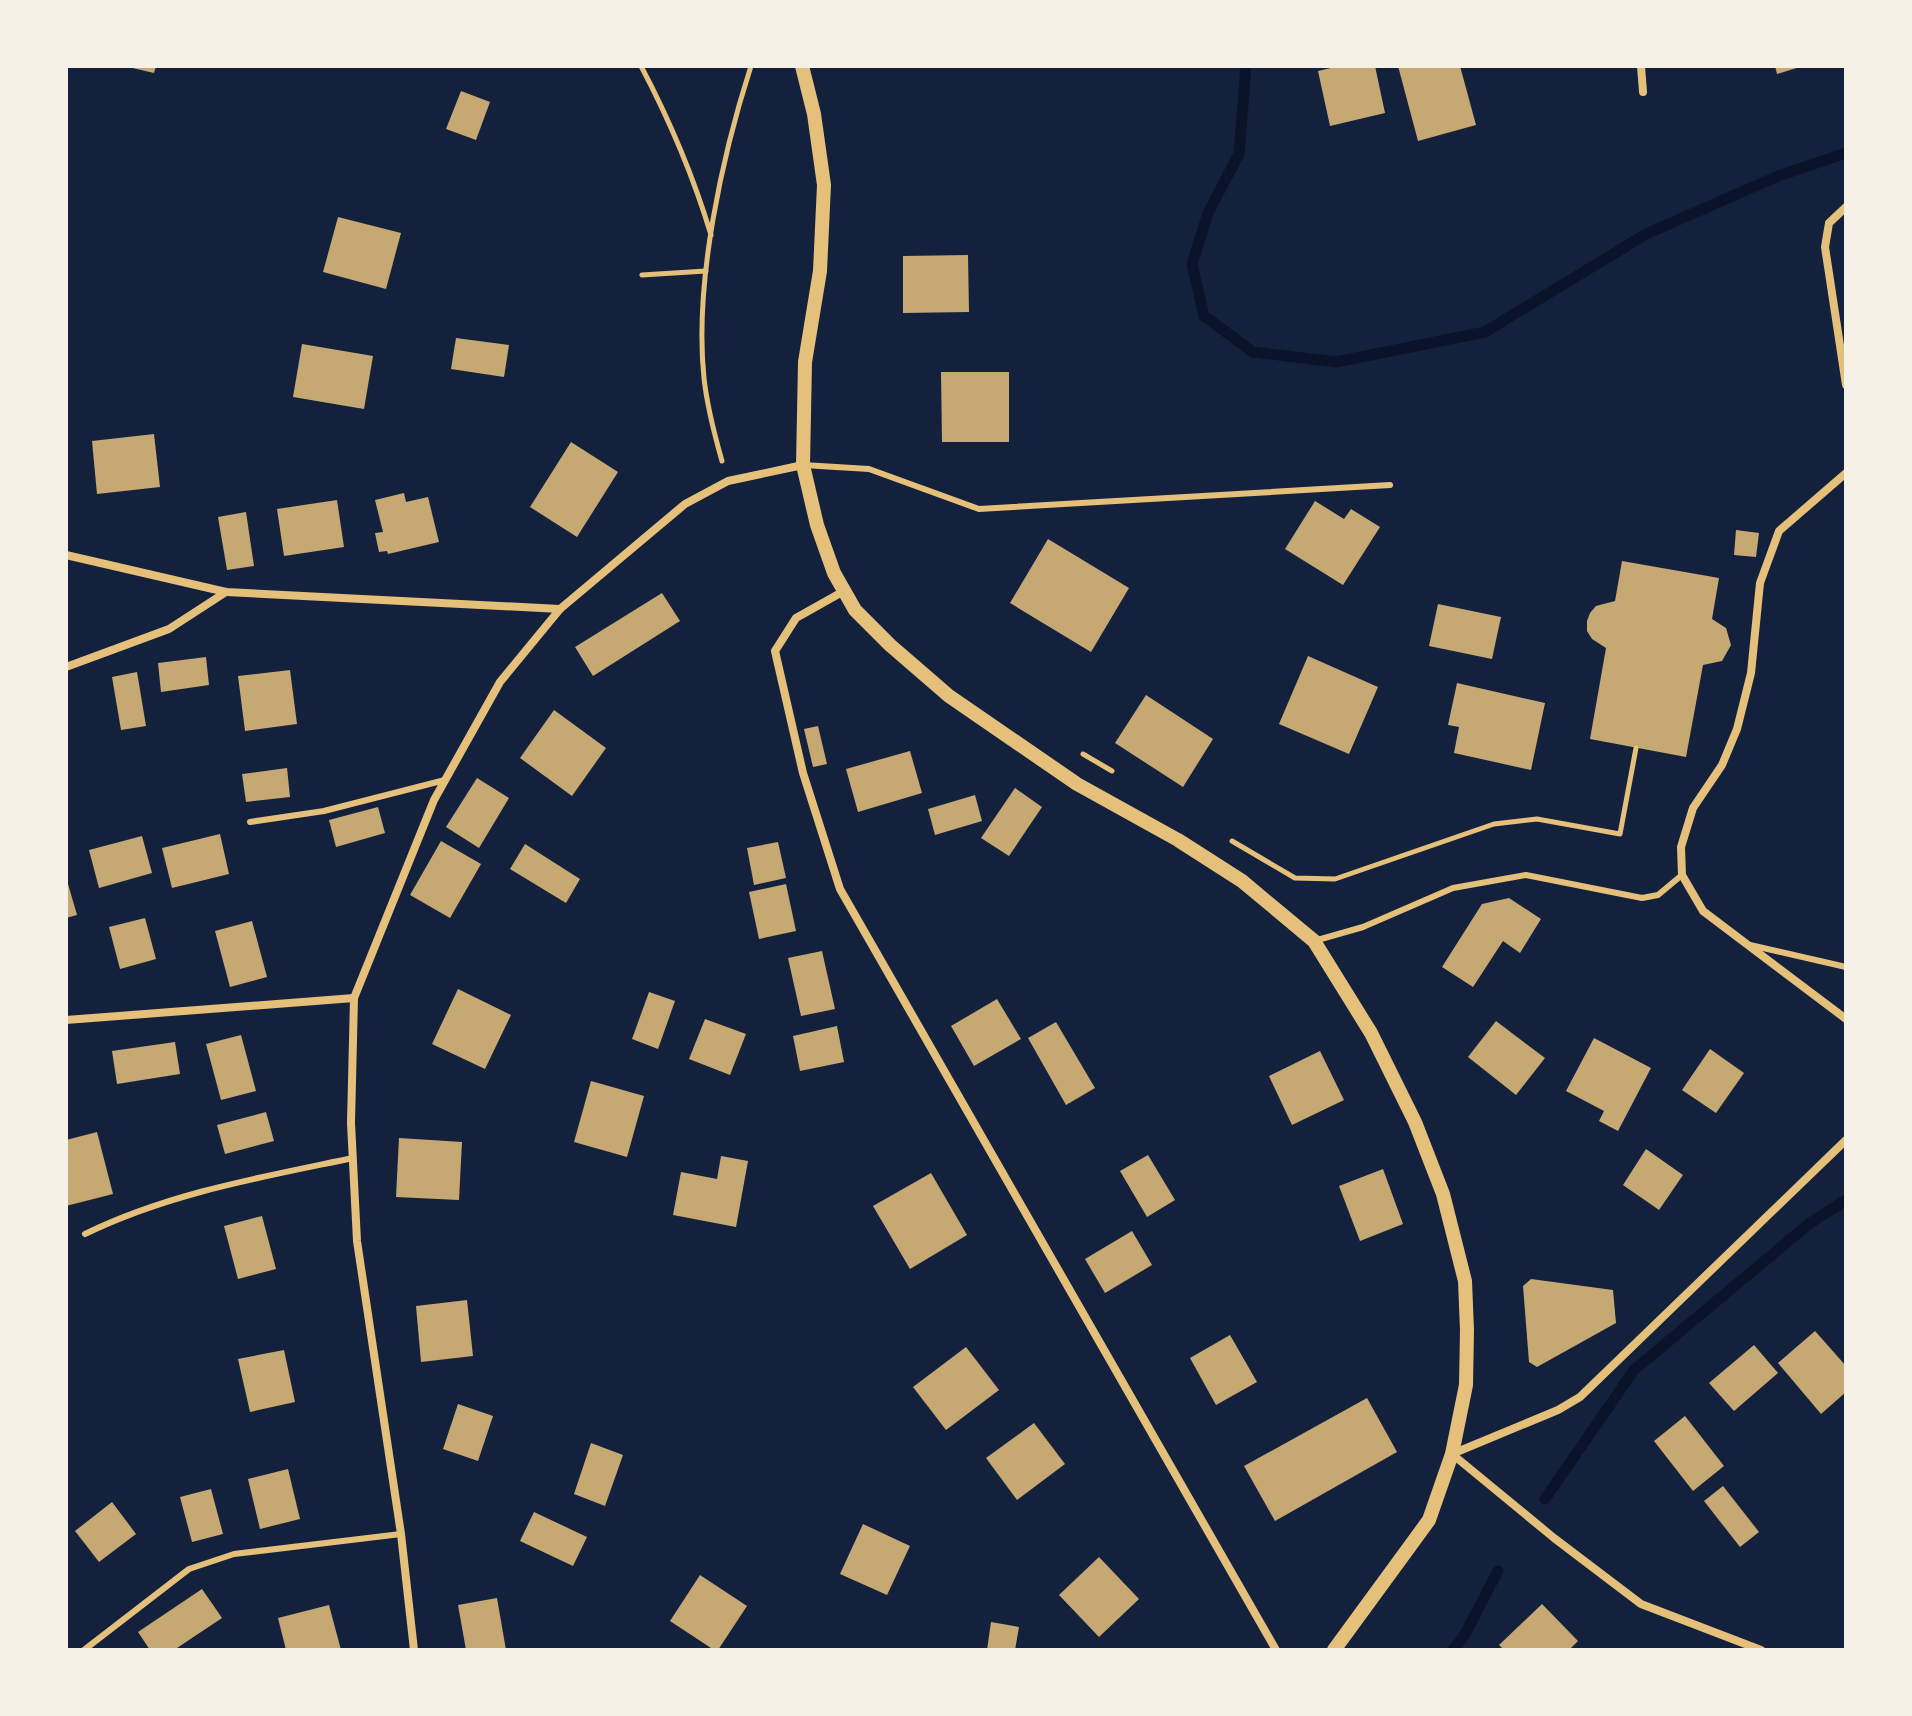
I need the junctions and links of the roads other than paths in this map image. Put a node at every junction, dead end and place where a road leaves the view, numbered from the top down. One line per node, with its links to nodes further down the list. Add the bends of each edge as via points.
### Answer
1 (802, 66): 6 (street, via 824,185 820,271 805,362)
2 (1641, 66): 3 (street)
3 (1643, 92)
4 (1846, 207): 5 (street, via 1829,223 1825,247)
5 (1846, 385)
6 (803, 465): 8 (lane, via 869,469 979,509); 10 (street, via 817,525); 12 (street, via 728,481 685,504)
7 (1846, 473): 16 (street, via 1788,521 1775,541 1760,583 1751,673 1737,729 1722,765 1693,808 1681,847)
8 (1390, 485)
9 (66, 555): 11 (street)
10 (844, 591): 17 (street, via 855,610 949,696 1077,784 1242,881); 30 (street, via 796,618 775,651 803,773 840,889)
11 (226, 592): 12 (street); 13 (street, via 169,629)
12 (560, 609): 14 (street, via 500,682)
13 (66, 667)
14 (445, 780): 15 (lane, via 324,811); 20 (street)
15 (250, 822)
16 (1682, 875): 17 (lane, via 1658,895 1642,898 1526,875 1453,888 1363,927); 18 (street, via 1703,911)
17 (1314, 941): 26 (street, via 1371,1033 1443,1194 1465,1281 1467,1330 1466,1385)
18 (1750, 945): 19 (lane); 21 (street)
19 (1846, 967)
20 (354, 998): 22 (street); 24 (street)
21 (1846, 1019)
22 (66, 1020)
23 (1846, 1140): 26 (street, via 1580,1397)
24 (353, 1158): 25 (lane, via 171,1200); 27 (street, via 357,1241)
25 (85, 1234)
26 (1452, 1454): 31 (street, via 1429,1520); 32 (street, via 1641,1604)
27 (401, 1534): 28 (lane, via 234,1554 189,1569); 29 (street)
28 (84, 1650)
29 (414, 1650)
30 (1276, 1650)
31 (1334, 1650)
32 (1761, 1650)

